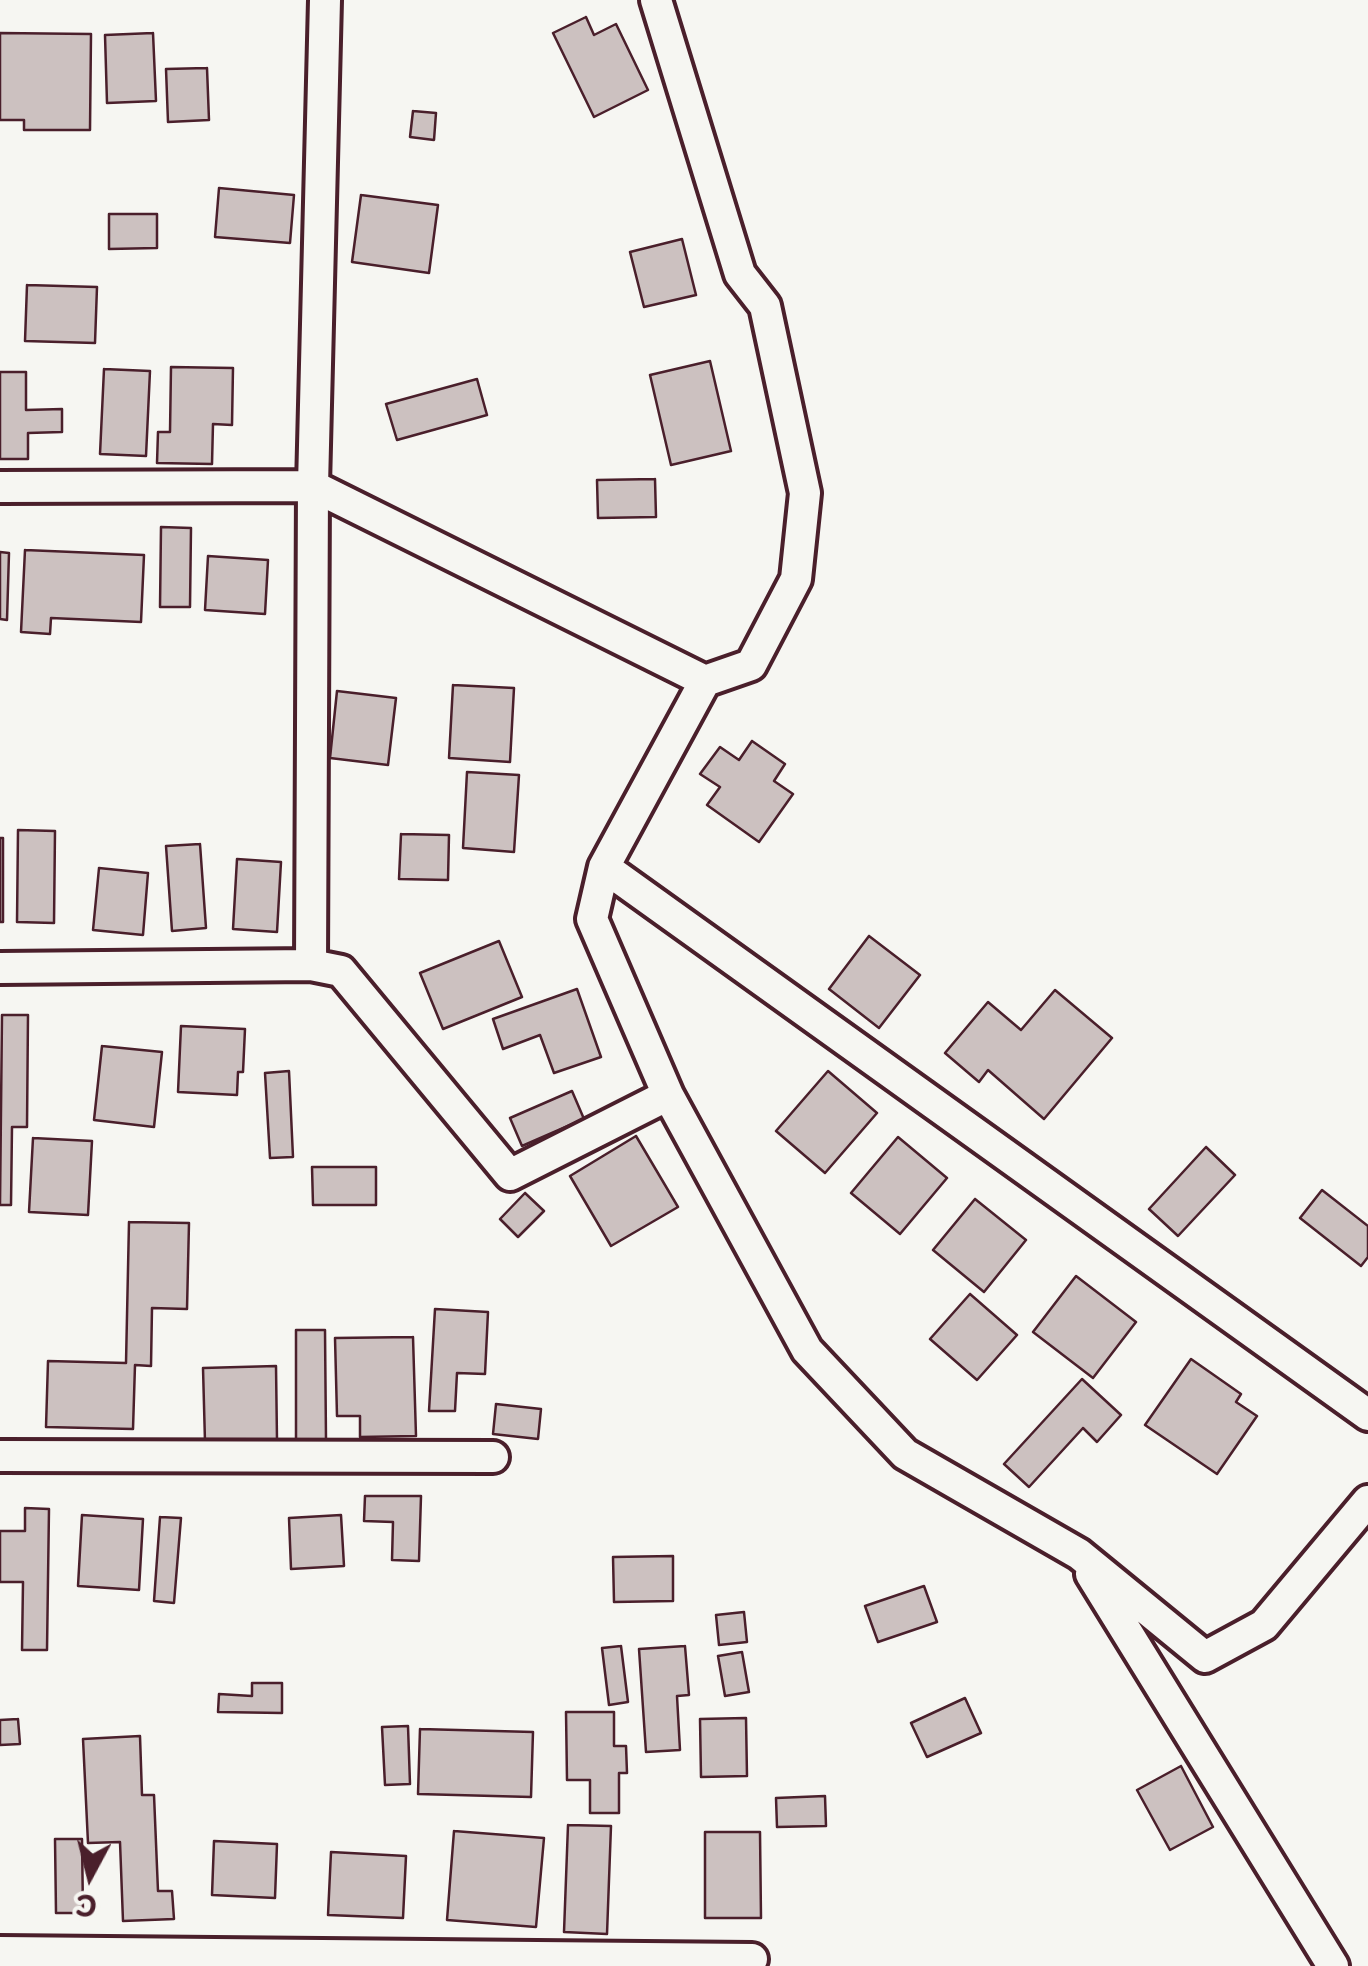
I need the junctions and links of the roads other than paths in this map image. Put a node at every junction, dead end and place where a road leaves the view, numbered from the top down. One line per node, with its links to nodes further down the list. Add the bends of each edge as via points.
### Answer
1 (325, 0): 3 (street)
2 (656, 0): 5 (street, via 740,274 765,306 805,493 796,579 751,665)
3 (314, 486): 4 (street); 5 (street); 7 (street)
4 (0, 487)
5 (705, 681): 6 (street)
6 (604, 867): 9 (street, via 592,919); 10 (street)
7 (311, 965): 8 (street); 9 (street, via 340,971 510,1175)
8 (0, 968)
9 (668, 1096): 14 (street, via 807,1350 905,1454)
10 (1368, 1415)
11 (0, 1456): 12 (street)
12 (493, 1457)
13 (1368, 1501): 14 (street, via 1264,1626 1205,1657)
14 (1079, 1554): 17 (street)
15 (0, 1952): 16 (street)
16 (752, 1959)
17 (1333, 1966)

